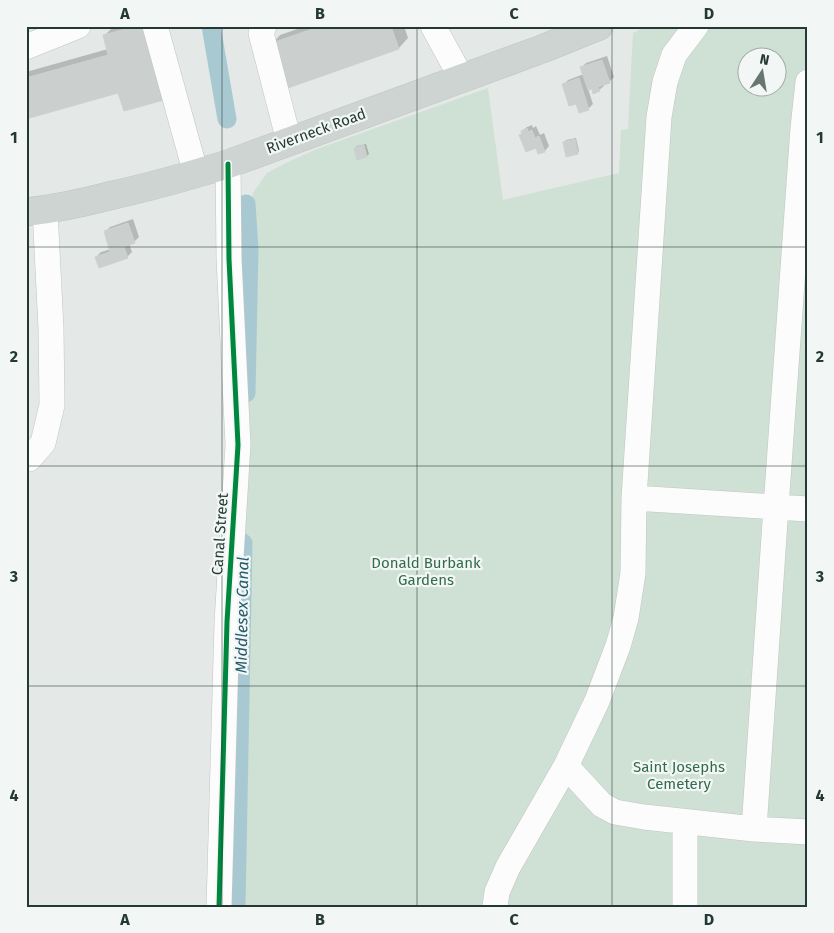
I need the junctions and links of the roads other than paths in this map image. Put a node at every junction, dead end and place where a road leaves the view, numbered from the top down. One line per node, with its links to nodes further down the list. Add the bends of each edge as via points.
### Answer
1 (78, 26): 7 (street)
2 (155, 26): 12 (street)
3 (264, 26): 10 (street, via 261,33)
4 (433, 26): 8 (street)
5 (599, 26): 8 (main road, Riverneck Road)
6 (696, 26): 16 (street, via 674,55 659,117)
7 (26, 47)
8 (462, 78): 10 (main road, Riverneck Road)
9 (808, 82): 14 (street)
10 (289, 141): 11 (main road, Riverneck Road)
11 (228, 164): 12 (main road, Riverneck Road); 23 (street, Canal Street, via 238,445 227,622)
12 (196, 174): 13 (main road, Riverneck Road, via 87,202)
13 (36, 211): 15 (street, via 51,329 52,405 43,443)
14 (799, 304): 17 (street)
15 (26, 459)
16 (634, 498): 17 (street); 19 (street, via 633,573 626,618 597,701)
17 (776, 507): 18 (street); 21 (street)
18 (808, 509)
19 (566, 766): 20 (street, via 602,805 615,812); 24 (street, via 508,867 497,892)
20 (685, 822): 21 (street); 25 (street)
21 (754, 829): 22 (street)
22 (808, 832)
23 (219, 907)
24 (495, 907)
25 (685, 907)

